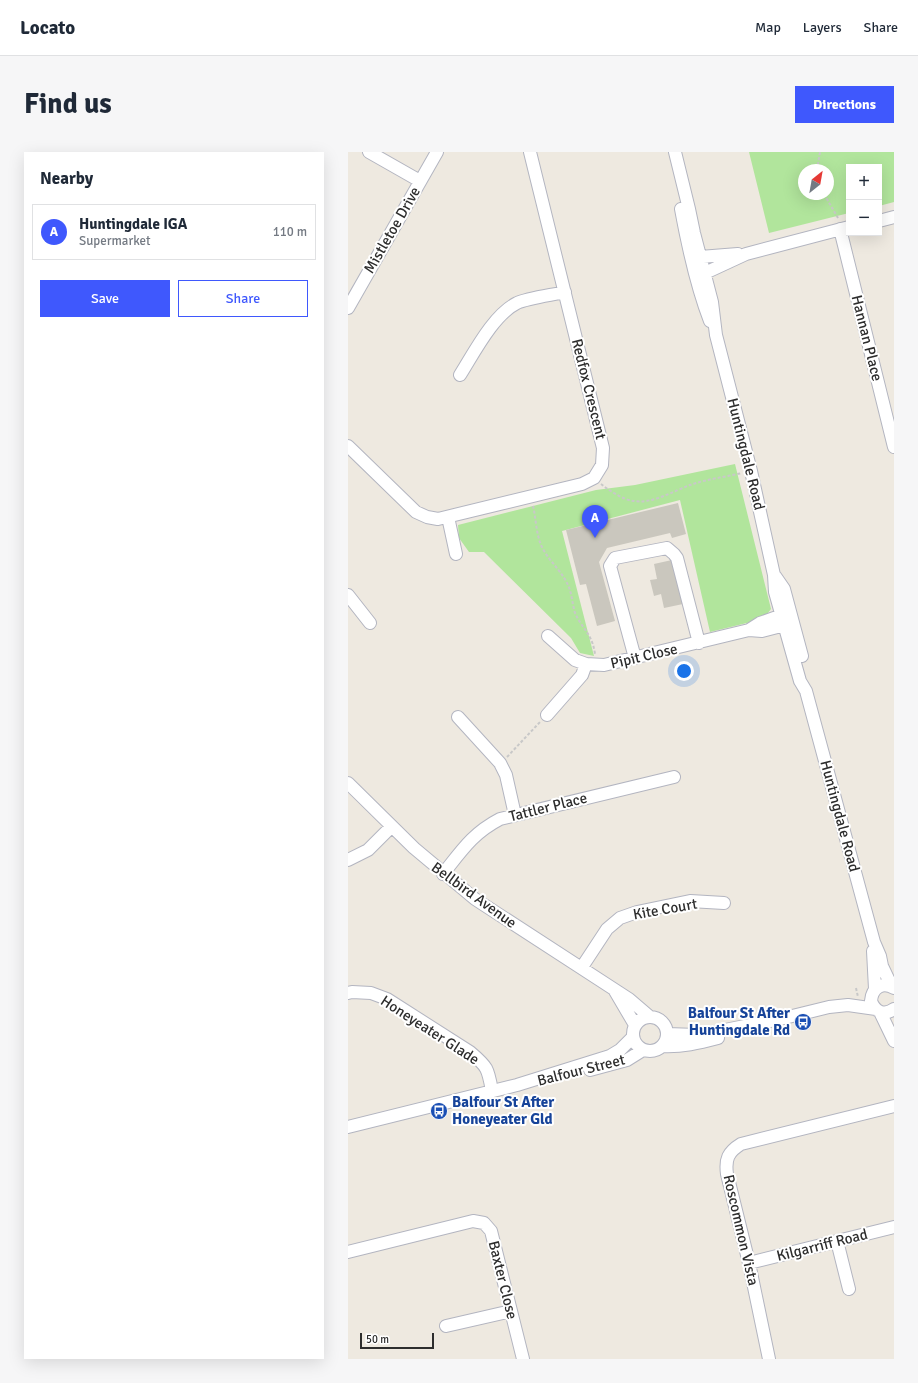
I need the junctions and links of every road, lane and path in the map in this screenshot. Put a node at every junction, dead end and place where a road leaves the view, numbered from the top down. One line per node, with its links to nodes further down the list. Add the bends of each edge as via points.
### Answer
1 (369, 152): 8 (street)
2 (437, 152): 8 (street, Mistletoe Drive)
3 (530, 152): 16 (street, Redfox Crescent)
4 (667, 152): 14 (street, Huntingdale Road, via 685,235)
5 (675, 152): 14 (street, Huntingdale Road)
6 (820, 152): 7 (path)
7 (819, 164)
8 (420, 181): 17 (street, Mistletoe Drive)
9 (826, 200): 12 (path)
10 (894, 217): 11 (street)
11 (882, 219)
12 (844, 229): 13 (street); 20 (street, Hannan Place)
13 (746, 254): 14 (street); 15 (street)
14 (696, 258): 15 (street, Huntingdale Road)
15 (700, 274): 21 (street, Huntingdale Road, via 704,305 716,335)
16 (565, 292): 18 (street, via 518,303 505,310); 22 (street, Redfox Crescent, via 603,448 602,465)
17 (348, 308)
18 (460, 375)
19 (348, 446): 24 (street, via 416,512 438,519)
20 (894, 447)
21 (751, 471): 22 (path, via 692,484 667,495 638,502 624,498); 27 (street, Huntingdale Road, via 774,574 775,592)
22 (594, 478): 23 (street, via 582,484)
23 (531, 497): 24 (street); 32 (path, via 540,543 567,582 575,611 593,644)
24 (448, 517): 25 (street)
25 (456, 554)
26 (348, 596): 28 (street)
27 (787, 619): 30 (street, Pipit Close, via 760,623 749,630); 43 (street, Huntingdale Road, via 807,677 806,691)
28 (370, 623)
29 (548, 636): 32 (street, via 575,660)
30 (699, 643): 31 (street, Pipit Close); 31 (street, via 678,558 666,548 615,558 610,566)
31 (635, 658): 32 (street, Pipit Close, via 604,665)
32 (591, 665): 33 (street)
33 (547, 715): 35 (path)
34 (458, 717): 35 (street)
35 (500, 763): 38 (street, via 506,774)
36 (674, 777): 38 (street, Tattler Place)
37 (348, 783): 39 (street, Bellbird Avenue)
38 (515, 815): 41 (street, Tattler Place, via 486,826 471,839)
39 (391, 827): 40 (street, via 368,850); 41 (street, Bellbird Avenue)
40 (348, 860)
41 (443, 874): 44 (street, Bellbird Avenue, via 490,910)
42 (724, 903): 44 (street, Kite Court, via 690,901 636,912 620,918 607,929)
43 (874, 942): 45 (street, Huntingdale Road); 47 (street, Huntingdale Road)
44 (582, 967): 46 (street, Bellbird Avenue)
45 (893, 987): 47 (street, Balfour Street, via 885,985)
46 (614, 990): 52 (street, Bellbird Avenue); 54 (street, Bellbird Avenue)
47 (874, 990): 49 (street, Balfour Street); 51 (street, Huntingdale Road, via 871,1001)
48 (348, 992): 60 (street, Honeyeater Glade, via 371,993 388,1000 470,1052 488,1070)
49 (848, 1004): 51 (street, Balfour Street); 53 (street, Balfour Street)
50 (894, 1009): 51 (street, via 889,1012)
51 (878, 1011): 56 (street)
52 (650, 1017): 54 (street, Balfour Street, via 642,1019); 55 (street, via 660,1021)
53 (780, 1019): 55 (street, Balfour Street, via 698,1035); 57 (street, Balfour Street, via 748,1031 698,1043 675,1047)
54 (634, 1031): 58 (street, Balfour Street, via 634,1042); 59 (street, Balfour Street, via 620,1050 610,1056)
55 (667, 1034): 57 (street)
56 (894, 1041)
57 (662, 1046): 58 (street, Balfour Street, via 653,1051)
58 (643, 1050): 59 (street, Balfour Street, via 619,1063 550,1080)
59 (517, 1085): 60 (street, Balfour Street)
60 (492, 1091): 62 (street, Balfour Street)
61 (894, 1106): 66 (street, Roscommon Vista, via 741,1144 734,1148 729,1154 726,1168)
62 (348, 1127)
63 (894, 1227): 64 (street, Kilgarriff Road)
64 (837, 1241): 66 (street, Kilgarriff Road); 67 (street)
65 (348, 1252): 68 (street, Baxter Close, via 473,1221 484,1223 491,1231)
66 (749, 1263): 71 (street, Roscommon Vista)
67 (849, 1289)
68 (511, 1310): 69 (street); 70 (street, Baxter Close)
69 (446, 1326)
70 (523, 1359)
71 (770, 1359)

